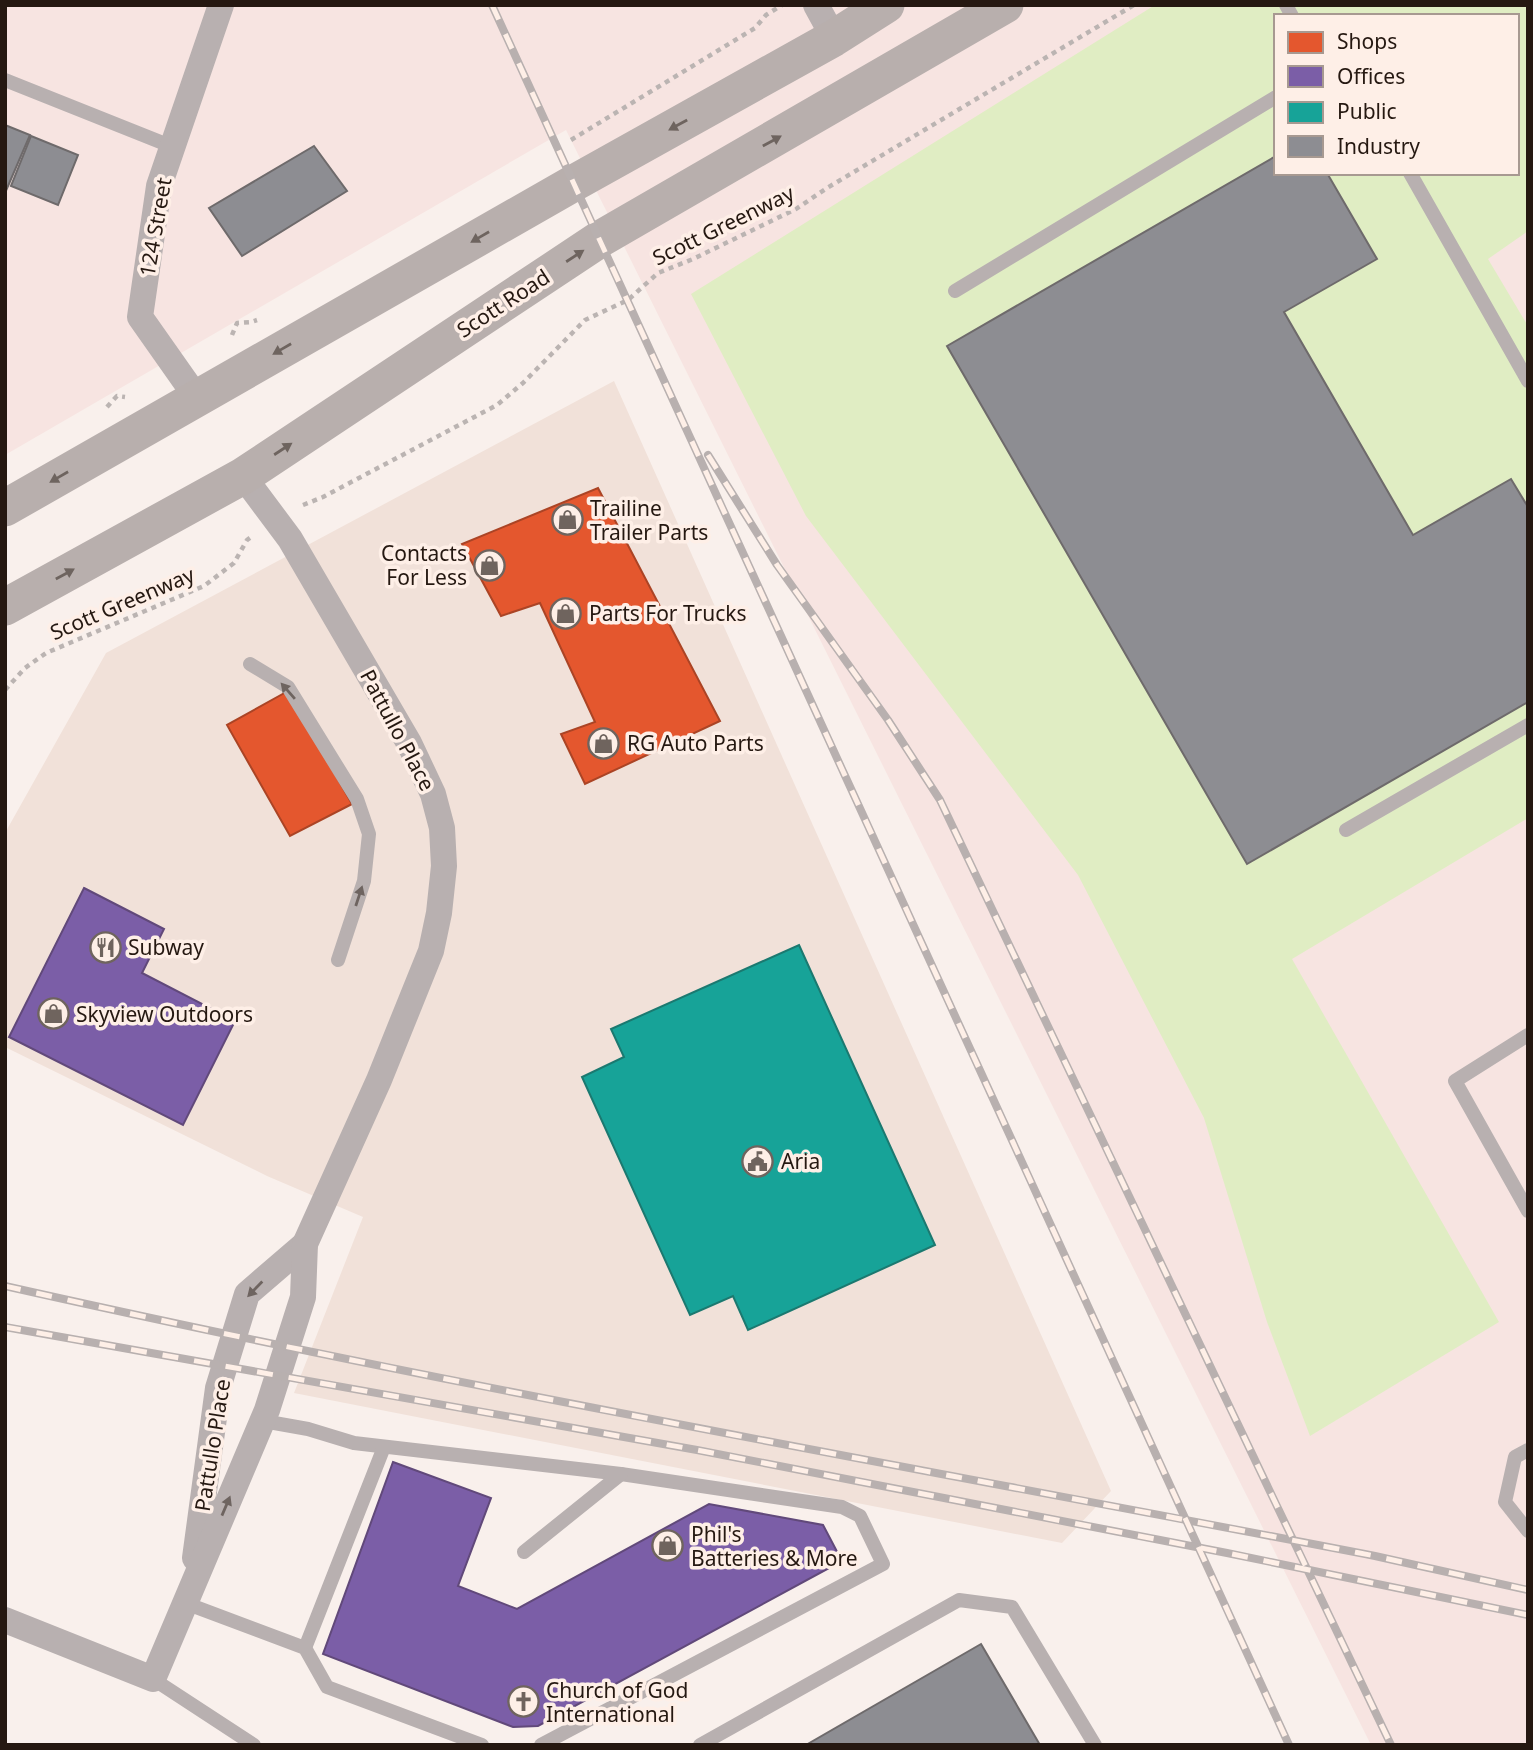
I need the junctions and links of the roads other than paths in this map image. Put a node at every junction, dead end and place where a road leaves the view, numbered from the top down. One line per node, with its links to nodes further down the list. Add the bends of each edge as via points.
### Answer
1 (222, 5): 8 (street, 124 Street)
2 (816, 5): 5 (street)
3 (886, 5): 5 (main road)
4 (1005, 5): 13 (main road, Scott Road, one-way to 4, via 600,239)
5 (834, 38): 12 (main road, one-way to 12)
6 (5, 80): 8 (lane)
7 (1274, 98): 10 (lane)
8 (173, 147): 12 (street, 124 Street, via 159,186 140,317)
9 (1411, 175): 11 (lane)
10 (955, 291)
11 (1528, 381)
12 (197, 398): 14 (main road, one-way to 14)
13 (243, 476): 15 (main road, Scott Road, one-way to 13); 22 (street, Pattullo Place, via 290,539 409,743 433,794 442,828 444,866 431,951)
14 (5, 508)
15 (5, 607)
16 (250, 664): 19 (lane, one-way to 16, via 364,881 369,834 357,799 288,687)
17 (1528, 725): 18 (lane)
18 (1346, 830)
19 (338, 960)
20 (1528, 1035): 21 (lane, via 1455,1082)
21 (1528, 1211)
22 (305, 1244): 23 (street, Pattullo Place, via 303,1297); 29 (street, Pattullo Place, one-way to 29, via 247,1294 218,1388)
23 (263, 1421): 24 (lane); 29 (street, Pattullo Place, one-way to 23)
24 (384, 1447): 26 (lane); 31 (lane)
25 (1528, 1450): 27 (lane, via 1515,1457 1505,1502)
26 (621, 1474): 28 (lane); 35 (lane, via 842,1507 860,1516 883,1564)
27 (1528, 1531)
28 (524, 1552)
29 (188, 1597): 31 (lane); 32 (street, Pattullo Place)
30 (5, 1620): 32 (street)
31 (306, 1648): 34 (lane, via 327,1687)
32 (153, 1679): 33 (lane)
33 (254, 1745)
34 (482, 1745)
35 (541, 1745)
36 (700, 1745): 37 (lane, via 959,1600 1012,1607)
37 (1095, 1745)

